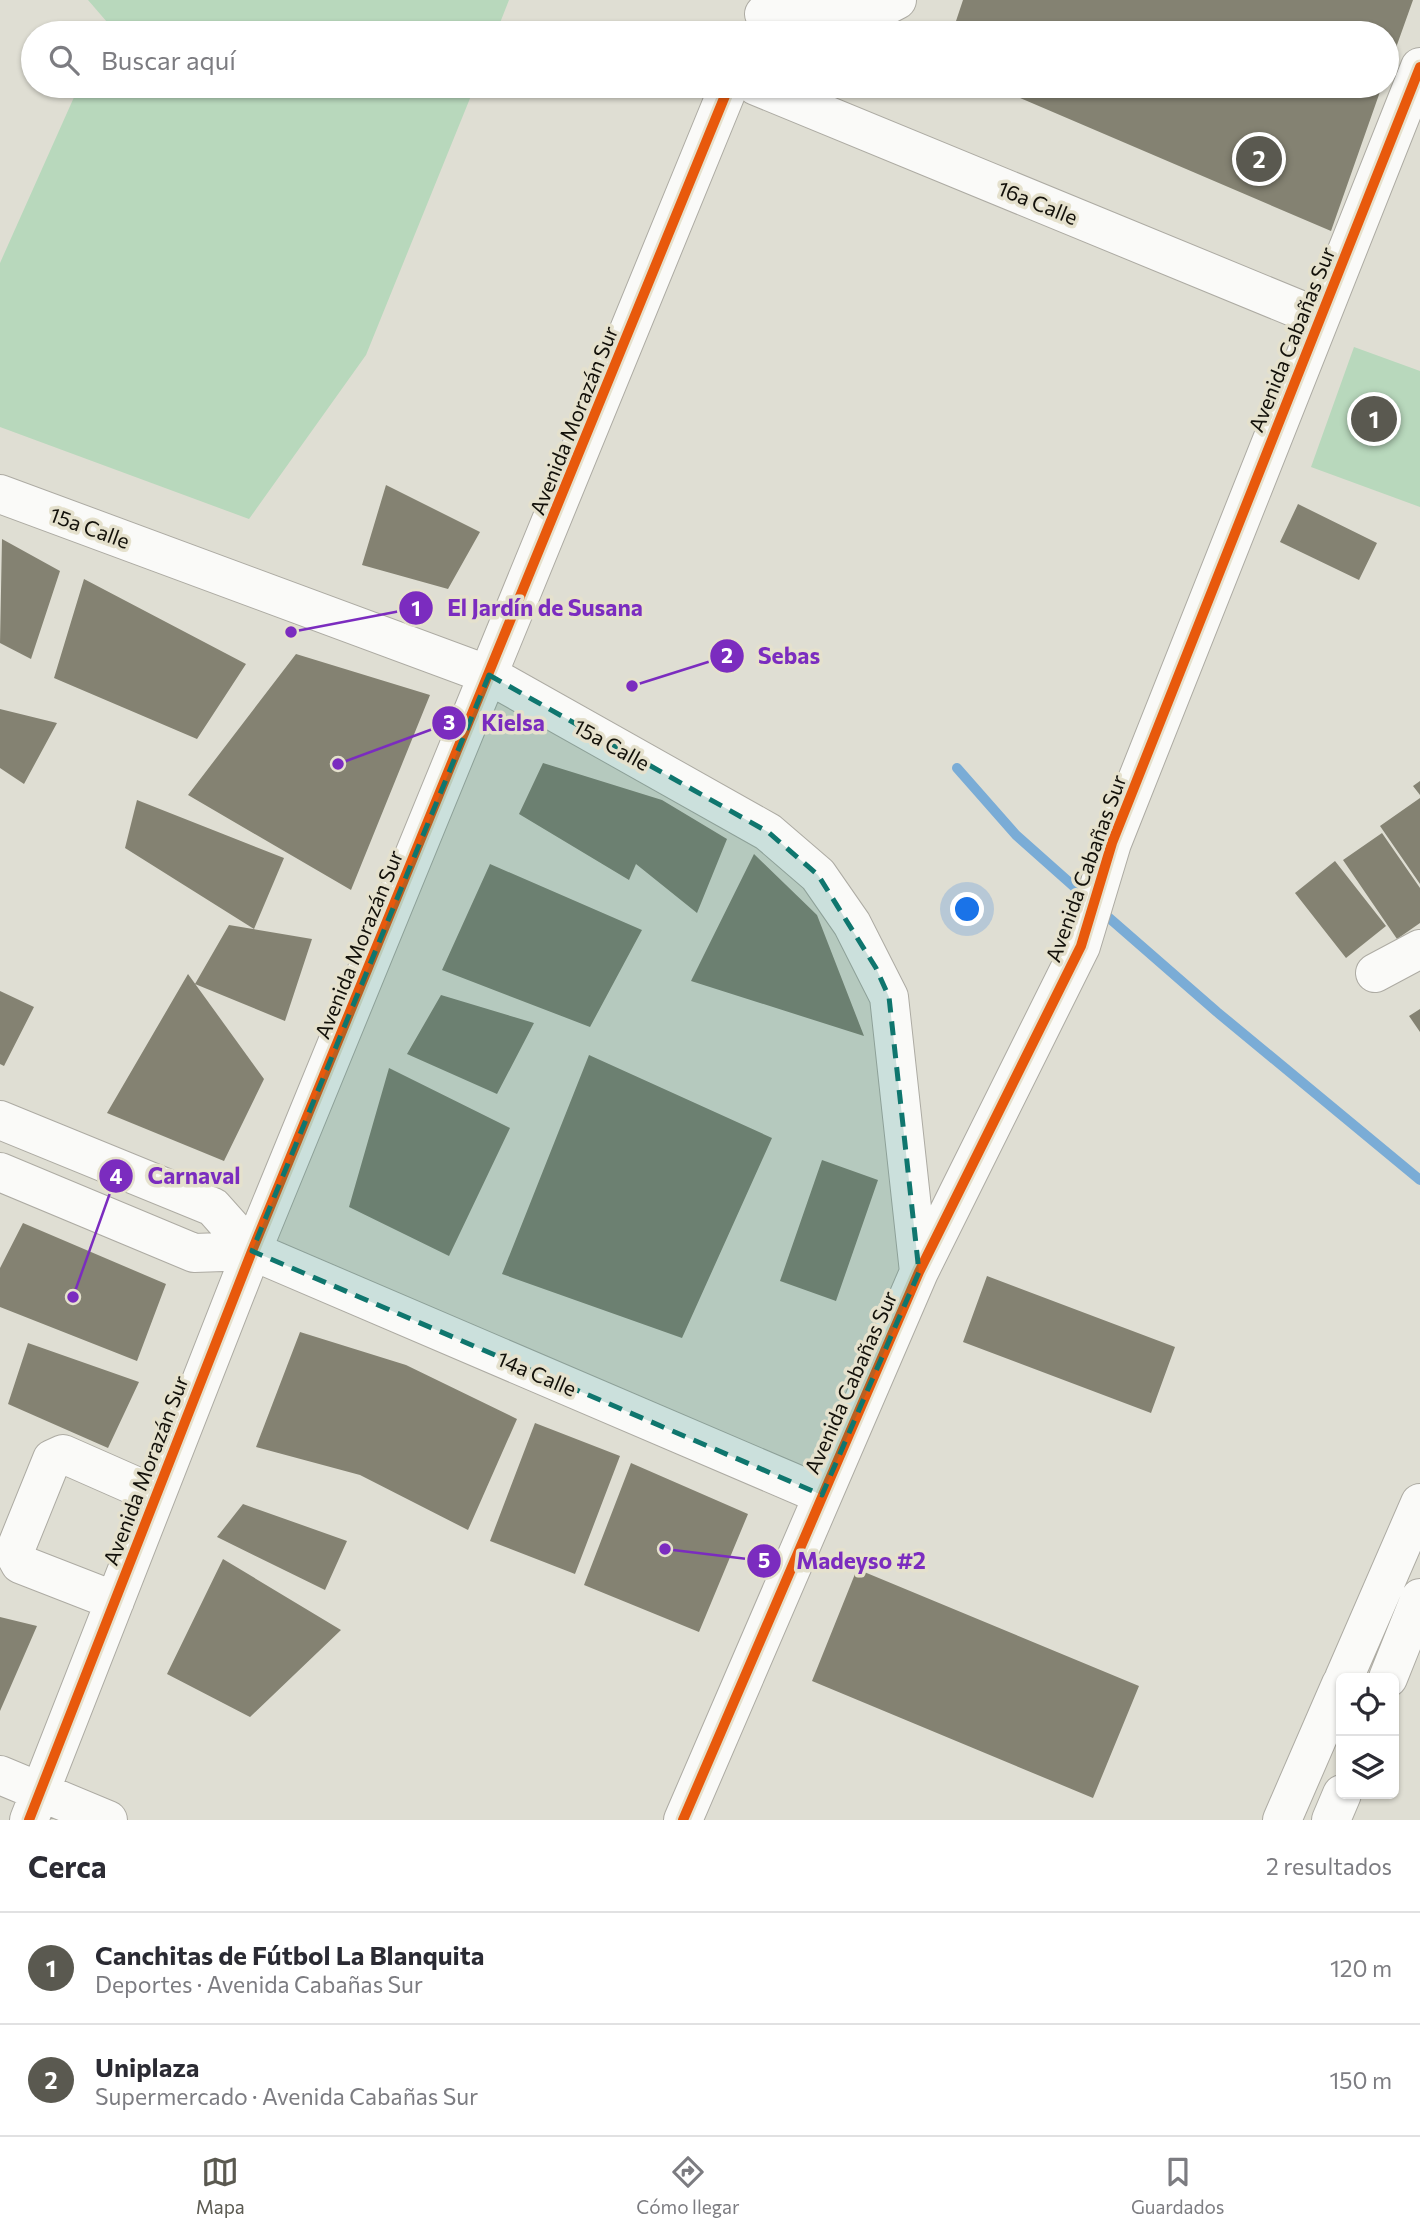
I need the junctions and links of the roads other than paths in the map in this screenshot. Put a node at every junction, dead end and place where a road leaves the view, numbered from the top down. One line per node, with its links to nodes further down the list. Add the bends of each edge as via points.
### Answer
1 (897, 0): 2 (street, via 876,10)
2 (762, 16)
3 (1420, 67): 6 (street, Avenida Cabañas Sur)
4 (724, 98): 8 (street, Avenida Morazán Sur)
5 (785, 98): 6 (street, 16a Calle)
6 (1320, 318): 14 (street, Avenida Cabañas Sur, via 1112,843 1081,946)
7 (0, 494): 8 (street, 15a Calle)
8 (489, 675): 13 (street, Avenida Morazán Sur); 14 (street, 15a Calle, via 768,832 818,875 852,924 888,997)
9 (1420, 949): 10 (street)
10 (1375, 973)
11 (0, 1120): 13 (street, 14a Calle, via 213,1207)
12 (0, 1172): 13 (street, 14a Calle, via 194,1253)
13 (252, 1251): 15 (street, Avenida Morazán Sur); 16 (street, 14a Calle)
14 (919, 1272): 16 (street, Avenida Cabañas Sur)
15 (156, 1495): 19 (street, Avenida Morazán Sur); 19 (street, via 63,1454 56,1455 13,1553 20,1564)
16 (822, 1495): 27 (street, Avenida Cabañas Sur)
17 (1420, 1503): 20 (street)
18 (1420, 1598): 21 (street)
19 (115, 1601): 25 (street, Avenida Morazán Sur)
20 (1346, 1673)
21 (1390, 1673)
22 (1336, 1696): 28 (street)
23 (0, 1775): 25 (street)
24 (1340, 1799): 29 (street)
25 (34, 1806): 26 (street)
26 (108, 1820)
27 (682, 1820)
28 (1282, 1820)
29 (1331, 1820)

